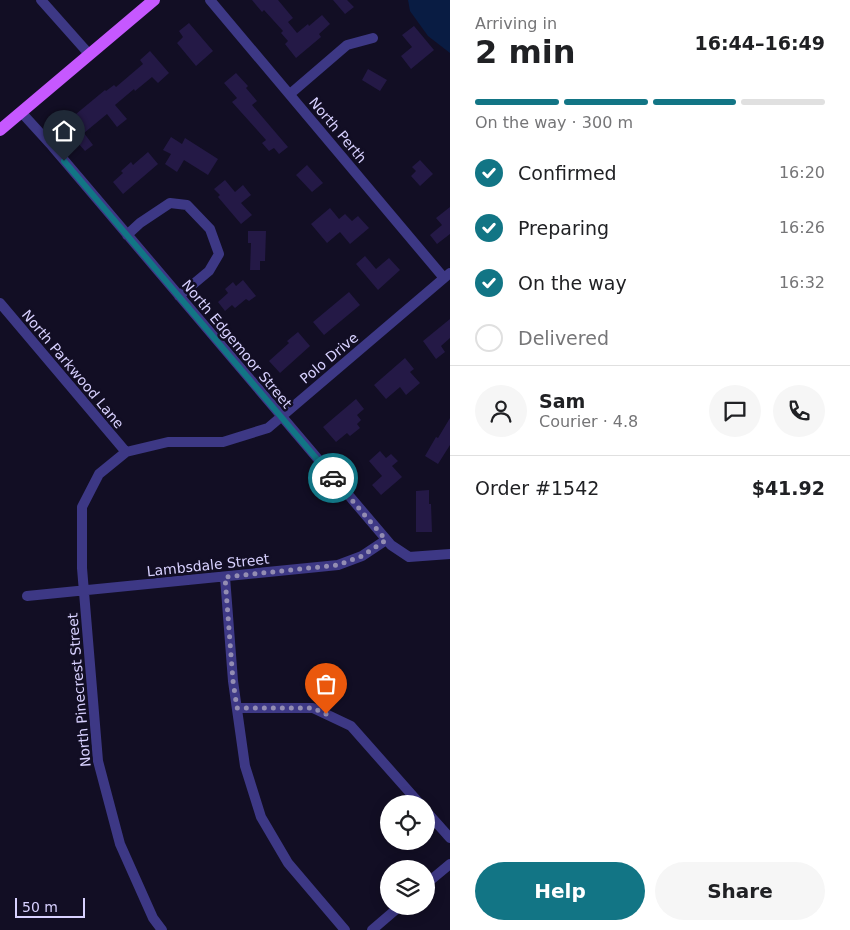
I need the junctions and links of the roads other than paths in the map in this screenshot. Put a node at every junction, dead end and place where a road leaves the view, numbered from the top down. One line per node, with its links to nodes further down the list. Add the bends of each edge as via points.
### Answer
1 (41, 0): 5 (street)
2 (154, 0): 5 (main road)
3 (210, 0): 6 (street, North Perth)
4 (373, 38): 6 (street, via 347,45)
5 (89, 54): 7 (main road)
6 (290, 94): 10 (street, North Perth)
7 (21, 112): 8 (main road); 9 (street, North Edgemoor Street)
8 (0, 130)
9 (127, 235): 11 (street, North Edgemoor Street); 11 (street, via 170,203 187,205 210,229 219,254 209,271)
10 (447, 276): 13 (street, Polo Drive)
11 (179, 296): 13 (street, North Edgemoor Street)
12 (0, 303): 14 (street, North Parkwood Lane)
13 (281, 417): 14 (street, Polo Drive, via 268,428 223,442 168,442); 15 (street, North Edgemoor Street)
14 (126, 452): 18 (street, North Pinecrest Street, via 99,474 82,507)
15 (386, 540): 16 (street, North Edgemoor Street, via 409,557); 17 (street, Lambsdale Street, via 362,556 338,565)
16 (450, 554)
17 (225, 577): 18 (street, Lambsdale Street); 20 (street)
18 (84, 591): 19 (street, Lambsdale Street); 27 (street, North Pinecrest Street, via 98,761 120,844 152,918)
19 (27, 596)
20 (237, 708): 21 (street, via 313,708 351,726); 28 (street, via 245,766 261,818 288,863)
21 (412, 795)
22 (435, 821): 23 (street)
23 (450, 838)
24 (450, 864): 25 (street)
25 (435, 876)
26 (390, 915): 29 (street)
27 (162, 930)
28 (345, 930)
29 (372, 930)

